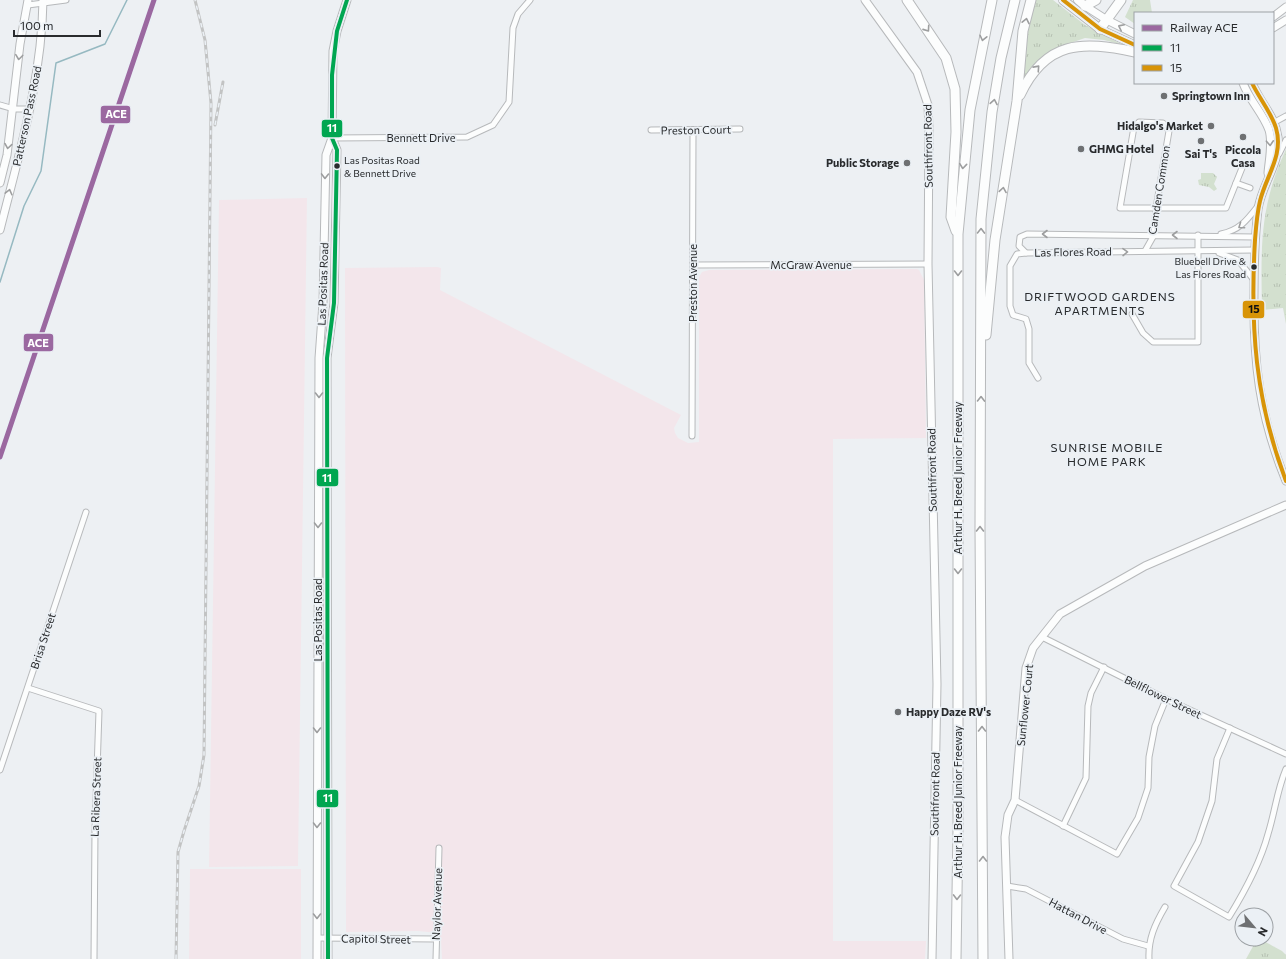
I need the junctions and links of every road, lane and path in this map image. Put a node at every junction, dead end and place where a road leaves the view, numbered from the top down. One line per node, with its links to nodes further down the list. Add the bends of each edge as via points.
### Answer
1 (66, 0): 12 (street)
2 (347, 0): 36 (street, Las Positas Road, via 336,31 333,51)
3 (530, 0): 36 (street, Bennett Drive, via 518,14 513,28 509,102 492,125 467,138)
4 (865, 0): 57 (street, Southfront Road, via 917,72 928,105)
5 (907, 0): 47 (highway, one-way to 47, via 946,58 955,89 956,132 951,217)
6 (992, 0): 47 (highway, Arthur H. Breed Junior Freeway, one-way to 47, via 970,110)
7 (1015, 0): 62 (highway, Arthur H. Breed Junior Freeway, one-way to 7, via 981,219 985,165 1000,66)
8 (1031, 0): 26 (highway, one-way to 8, via 1024,31)
9 (1063, 0): 20 (main road)
10 (1096, 0): 14 (highway)
11 (1120, 0): 17 (highway)
12 (43, 1): 13 (street); 29 (street, Patterson Pass Road, via 39,56)
13 (28, 2): 28 (street, Patterson Pass Road, one-way to 28, via 20,44)
14 (1081, 3): 17 (street)
15 (1286, 7): 16 (street)
16 (1274, 16)
17 (1107, 20): 20 (highway); 21 (street, one-way to 17)
18 (1286, 20): 19 (street)
19 (1274, 27)
20 (1100, 29): 22 (street)
21 (1134, 34)
22 (1134, 45)
23 (1134, 52): 26 (highway, one-way to 23, via 1032,72 1055,54 1084,45 1100,45)
24 (1243, 84): 32 (street, via 1247,95)
25 (1252, 84): 31 (street)
26 (1017, 101): 62 (highway, one-way to 26, via 995,240)
27 (0, 105): 28 (street)
28 (14, 108): 29 (street); 41 (street, Patterson Pass Road, one-way to 41)
29 (30, 109): 46 (street, Patterson Pass Road, one-way to 29)
30 (1286, 116): 31 (street)
31 (1275, 122): 32 (street); 38 (street)
32 (1267, 126): 40 (street, one-way to 40, via 1270,152)
33 (740, 129): 35 (street, Preston Court)
34 (651, 130): 35 (street, Preston Court)
35 (693, 130): 58 (street, Preston Avenue)
36 (332, 138): 80 (street, Las Positas Road, one-way to 80, via 326,155 323,303 319,358); 81 (street, Las Positas Road, via 337,150 334,303 327,358)
37 (1286, 140): 38 (street)
38 (1278, 157): 40 (street)
39 (1242, 168): 42 (street)
40 (1267, 177): 44 (street)
41 (0, 182)
42 (1236, 183): 43 (street); 45 (street, via 1226,208)
43 (1250, 188)
44 (1259, 204): 50 (street, Las Flores Road, one-way to 50, via 1240,227); 51 (street)
45 (1156, 208): 45 (street, Camden Common, via 1169,131 1163,123 1139,122 1134,127 1120,208); 48 (street, Camden Common)
46 (0, 230)
47 (958, 234): 90 (highway, Arthur H. Breed Junior Freeway, one-way to 90)
48 (1154, 234): 49 (street, Las Flores Road, one-way to 48); 53 (street, Camden Common); 56 (street, Las Flores Road, one-way to 56, via 1027,234 1020,237 1019,246)
49 (1198, 235): 50 (street, Las Flores Road); 54 (street)
50 (1214, 235): 51 (street, Las Flores Road)
51 (1255, 237): 52 (street)
52 (1254, 250): 55 (street, Las Flores Road); 59 (street)
53 (1145, 251): 54 (street, Las Flores Road); 56 (street, Las Flores Road, one-way to 53)
54 (1198, 251): 55 (street, Las Flores Road); 60 (street, via 1198,342 1153,342 1143,333)
55 (1213, 251): 59 (street, Las Flores Road, via 1238,260)
56 (1026, 253): 61 (street, via 1017,254 1010,266 1010,306 1013,315 1026,319 1030,329 1029,363)
57 (928, 264): 58 (street, McGraw Avenue); 89 (street, Southfront Road, via 937,684)
58 (693, 265): 63 (street, Preston Avenue)
59 (1254, 281): 64 (street, via 1254,346 1259,392 1270,438)
60 (1132, 314)
61 (1038, 378)
62 (981, 382): 83 (highway, Arthur H. Breed Junior Freeway, one-way to 62)
63 (692, 436)
64 (1286, 481)
65 (1286, 504): 67 (street, Sunflower Court, via 1145,566 1088,597 1060,614)
66 (86, 512): 69 (street, Brisa Street)
67 (1042, 637): 68 (street, Bellflower Street); 75 (street, Sunflower Court, via 1033,648 1026,668)
68 (1104, 667): 70 (street, Bellflower Street); 76 (street, via 1088,706 1086,778)
69 (28, 688): 74 (street, Brisa Street); 85 (street, La Ribera Street, via 99,710)
70 (1166, 700): 71 (street, Bellflower Street); 76 (street, via 1155,726 1148,788 1138,818 1117,854)
71 (1230, 728): 72 (street, Bellflower Street); 73 (street, via 1217,758 1212,801 1198,842 1174,886 1229,917 1255,871)
72 (1286, 754)
73 (1286, 769)
74 (0, 770)
75 (1015, 800): 76 (street); 78 (street, Sunflower Court, via 1008,815 1005,837)
76 (1063, 826)
77 (439, 848): 82 (street, Naylor Avenue)
78 (1007, 886): 84 (street, Hattan Drive, via 1026,888 1123,940); 93 (street, Sunflower Court)
79 (1165, 907): 84 (street, via 1152,931)
80 (317, 938): 81 (street, Capitol Street); 86 (street, Las Positas Road)
81 (328, 938): 82 (street, Capitol Street); 87 (street, Las Positas Road)
82 (436, 939): 88 (street, Naylor Avenue)
83 (983, 940): 91 (highway, Arthur H. Breed Junior Freeway); 92 (highway)
84 (1148, 946): 94 (street)
85 (94, 959)
86 (317, 959)
87 (328, 959)
88 (436, 959)
89 (932, 959)
90 (956, 959)
91 (983, 959)
92 (990, 959)
93 (1009, 959)
94 (1149, 959)

